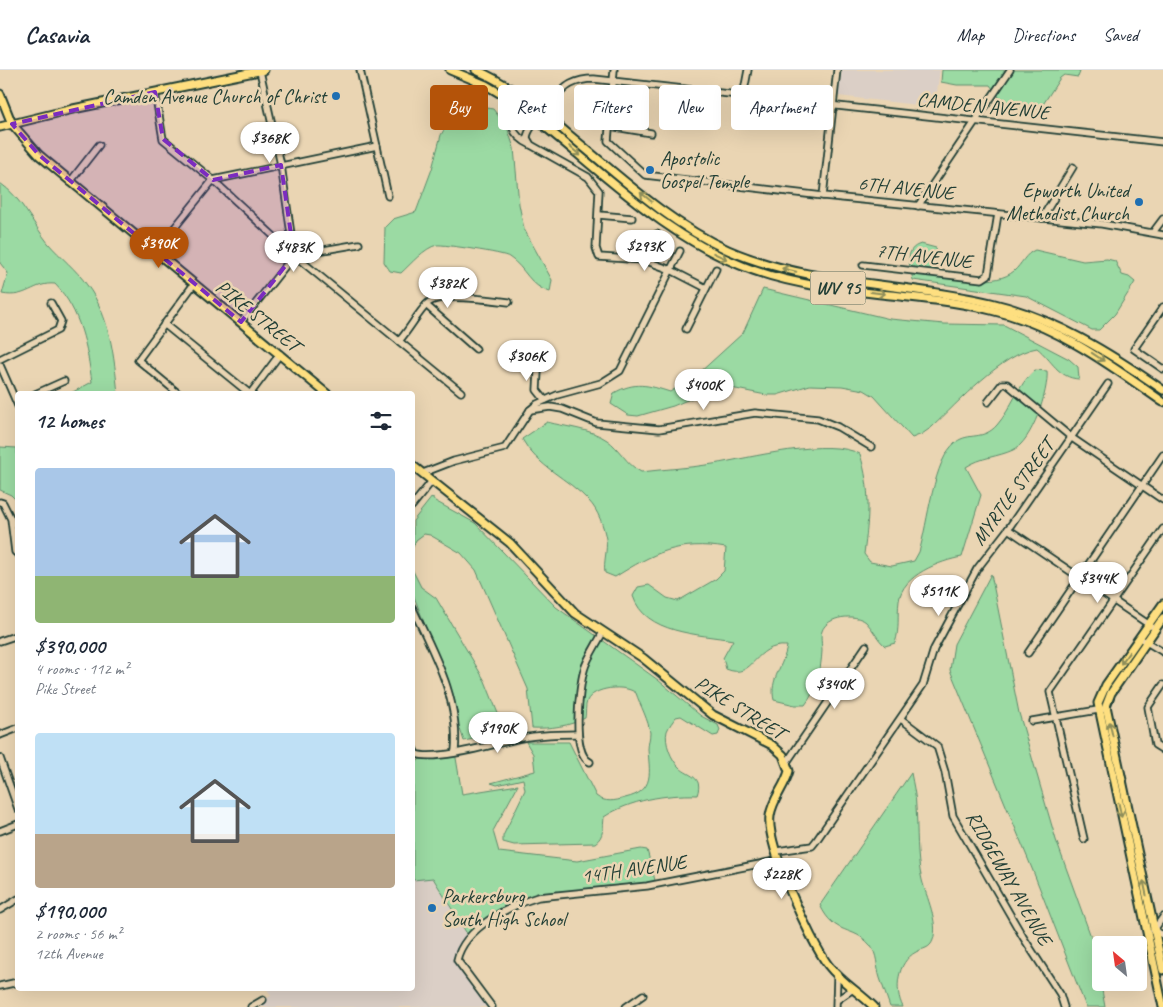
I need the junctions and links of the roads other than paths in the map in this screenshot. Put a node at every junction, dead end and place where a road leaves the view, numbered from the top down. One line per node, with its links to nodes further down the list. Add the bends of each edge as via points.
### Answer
1 (262, 70): 14 (main road); 34 (street)
2 (360, 70): 33 (street)
3 (450, 70): 15 (main road, WV 95)
4 (476, 70): 10 (main road, WV 95)
5 (614, 70): 9 (street)
6 (748, 70): 12 (street)
7 (837, 70): 18 (street)
8 (1010, 70): 19 (street)
9 (614, 81): 11 (street); 13 (street, CAMDEN AVENUE, via 580,80); 17 (street, CAMDEN AVENUE)
10 (506, 85)
11 (614, 85)
12 (746, 85)
13 (564, 89)
14 (155, 92): 20 (main road); 36 (street, via 163,138)
15 (498, 92)
16 (0, 94): 20 (main road, PIKE STREET)
17 (731, 94)
18 (833, 106): 19 (street, CAMDEN AVENUE)
19 (974, 121): 30 (street, CAMDEN AVENUE); 40 (street)
20 (12, 124): 21 (main road); 37 (main road, PIKE STREET, via 39,155)
21 (0, 127)
22 (564, 129): 75 (main road, WV 95, one-way to 22, via 1081,338 1011,308 956,296 791,271 728,250 670,216)
23 (513, 130): 32 (street, via 520,140)
24 (530, 130): 32 (street, via 527,135)
25 (549, 130): 85 (main road, WV 95, one-way to 85, via 659,220 721,257 802,283 958,303 1016,317 1076,343)
26 (609, 130): 39 (street, 6TH AVENUE, via 608,141 645,175)
27 (633, 130): 29 (street)
28 (830, 130): 39 (street)
29 (651, 133)
30 (1163, 142)
31 (99, 145): 37 (street)
32 (531, 145): 41 (street, via 588,177 599,191)
33 (377, 146): 34 (street); 38 (street)
34 (281, 165): 36 (street); 52 (street)
35 (1073, 167): 44 (street)
36 (213, 180): 51 (street); 52 (street)
37 (70, 182): 51 (main road, PIKE STREET)
38 (388, 196)
39 (823, 196): 40 (street, 6TH AVENUE)
40 (918, 206): 42 (street, 6TH AVENUE)
41 (599, 214): 43 (street); 53 (street, via 596,248 599,257)
42 (998, 214): 44 (street, 6TH AVENUE); 54 (street, 7TH AVENUE, via 988,275 982,279)
43 (632, 218)
44 (1042, 218): 46 (street, 6TH AVENUE)
45 (1163, 219): 46 (street)
46 (1154, 231): 48 (street, 6TH AVENUE)
47 (657, 234): 53 (street)
48 (1163, 235)
49 (359, 244): 52 (street)
50 (680, 251): 56 (street)
51 (155, 252): 57 (main road, PIKE STREET)
52 (294, 255): 63 (street); 66 (street)
53 (644, 260): 56 (street)
54 (863, 265)
55 (716, 269): 58 (street)
56 (671, 270): 58 (street); 83 (street, via 620,371 602,383)
57 (194, 284): 63 (main road, PIKE STREET); 64 (street)
58 (706, 288): 65 (street)
59 (509, 302): 61 (street, via 435,299)
60 (51, 303): 70 (street, via 61,321 58,330)
61 (426, 306): 66 (street); 67 (street)
62 (1163, 307): 72 (street, via 1134,350)
63 (241, 322): 68 (main road, PIKE STREET)
64 (164, 324): 77 (street, via 138,360); 78 (street)
65 (686, 329)
66 (400, 342): 81 (street)
67 (476, 349)
68 (280, 354): 79 (street); 80 (main road, PIKE STREET)
69 (539, 354): 83 (street, via 537,390)
70 (0, 359)
71 (0, 365): 82 (street)
72 (1163, 369)
73 (64, 381): 76 (street)
74 (1108, 384): 87 (street, MYRTLE STREET)
75 (1163, 390)
76 (42, 391)
77 (175, 391)
78 (246, 391)
79 (252, 391)
80 (323, 391)
81 (461, 392)
82 (15, 399)
83 (545, 400): 86 (street)
84 (988, 402): 87 (street, via 1002,384 1007,384)
85 (1163, 402)
86 (530, 410): 88 (street, via 550,407 596,423 659,429 755,414 818,419 838,426); 91 (street, via 505,448)
87 (1072, 438): 93 (street); 97 (street, MYRTLE STREET)
88 (871, 447)
89 (1163, 455): 93 (street)
90 (415, 467): 91 (main road, PIKE STREET)
91 (423, 473): 92 (main road, PIKE STREET)
92 (432, 481): 96 (street); 107 (main road, PIKE STREET, via 510,544 575,613)
93 (1142, 486): 94 (street); 100 (street)
94 (1163, 500)
95 (0, 502): 99 (street, via 11,519)
96 (415, 502)
97 (1008, 529): 100 (street); 119 (street, MYRTLE STREET, via 977,569 934,649 923,686)
98 (1163, 529): 101 (street)
99 (15, 546)
100 (1080, 577): 101 (street); 114 (street)
101 (1114, 600): 105 (street); 118 (street, via 1050,692)
102 (1163, 604): 105 (main road)
103 (415, 613): 125 (street, via 444,676 454,710)
104 (1163, 618): 106 (main road)
105 (1148, 625): 106 (street); 109 (main road)
106 (1156, 629): 111 (main road)
107 (603, 632): 123 (street, via 584,669); 129 (main road, PIKE STREET, via 643,658 713,715 772,745)
108 (15, 636): 110 (street)
109 (1139, 637): 111 (street); 116 (main road, one-way to 116, via 1102,692)
110 (0, 641)
111 (1146, 642): 113 (street); 117 (main road, via 1109,697)
112 (866, 646): 129 (street)
113 (1163, 652)
114 (1028, 653)
115 (1163, 685): 124 (street, via 1148,707 1156,745)
116 (1098, 709): 117 (street); 118 (street); 140 (main road, one-way to 140)
117 (1107, 709): 139 (main road, one-way to 117)
118 (1056, 717): 120 (street); 133 (street)
119 (901, 719): 134 (street, MYRTLE STREET, via 812,846); 155 (street, RIDGEWAY AVENUE, via 937,746 953,816 1060,994)
120 (1032, 721)
121 (15, 729): 122 (street)
122 (0, 734)
123 (578, 734): 125 (street, via 525,738); 128 (street, via 581,754)
124 (1163, 750)
125 (454, 752): 126 (street)
126 (415, 756)
127 (0, 758): 130 (street)
128 (590, 762)
129 (787, 762): 134 (main road, PIKE STREET, via 787,778 775,800 770,819)
130 (15, 800)
131 (15, 825): 132 (street)
132 (0, 830)
133 (1084, 839)
134 (777, 851): 135 (main road, PIKE STREET)
135 (780, 860): 143 (main road, PIKE STREET, via 803,921); 151 (street, 14TH AVENUE, via 647,886 523,901 484,924 464,942 457,960)
136 (15, 901): 137 (street)
137 (0, 910)
138 (1163, 917): 139 (street)
139 (1154, 930): 140 (street); 141 (street); 142 (main road)
140 (1146, 931): 156 (main road)
141 (1163, 935)
142 (1163, 970)
143 (837, 976): 146 (main road, PIKE STREET); 149 (street)
144 (15, 983): 145 (street)
145 (0, 986)
146 (853, 989): 149 (street); 154 (main road, PIKE STREET)
147 (643, 995): 152 (street)
148 (263, 1000): 150 (street)
149 (837, 1000): 153 (street)
150 (251, 1007)
151 (492, 1007)
152 (626, 1007)
153 (836, 1007)
154 (874, 1007)
155 (1064, 1007)
156 (1162, 1007)

